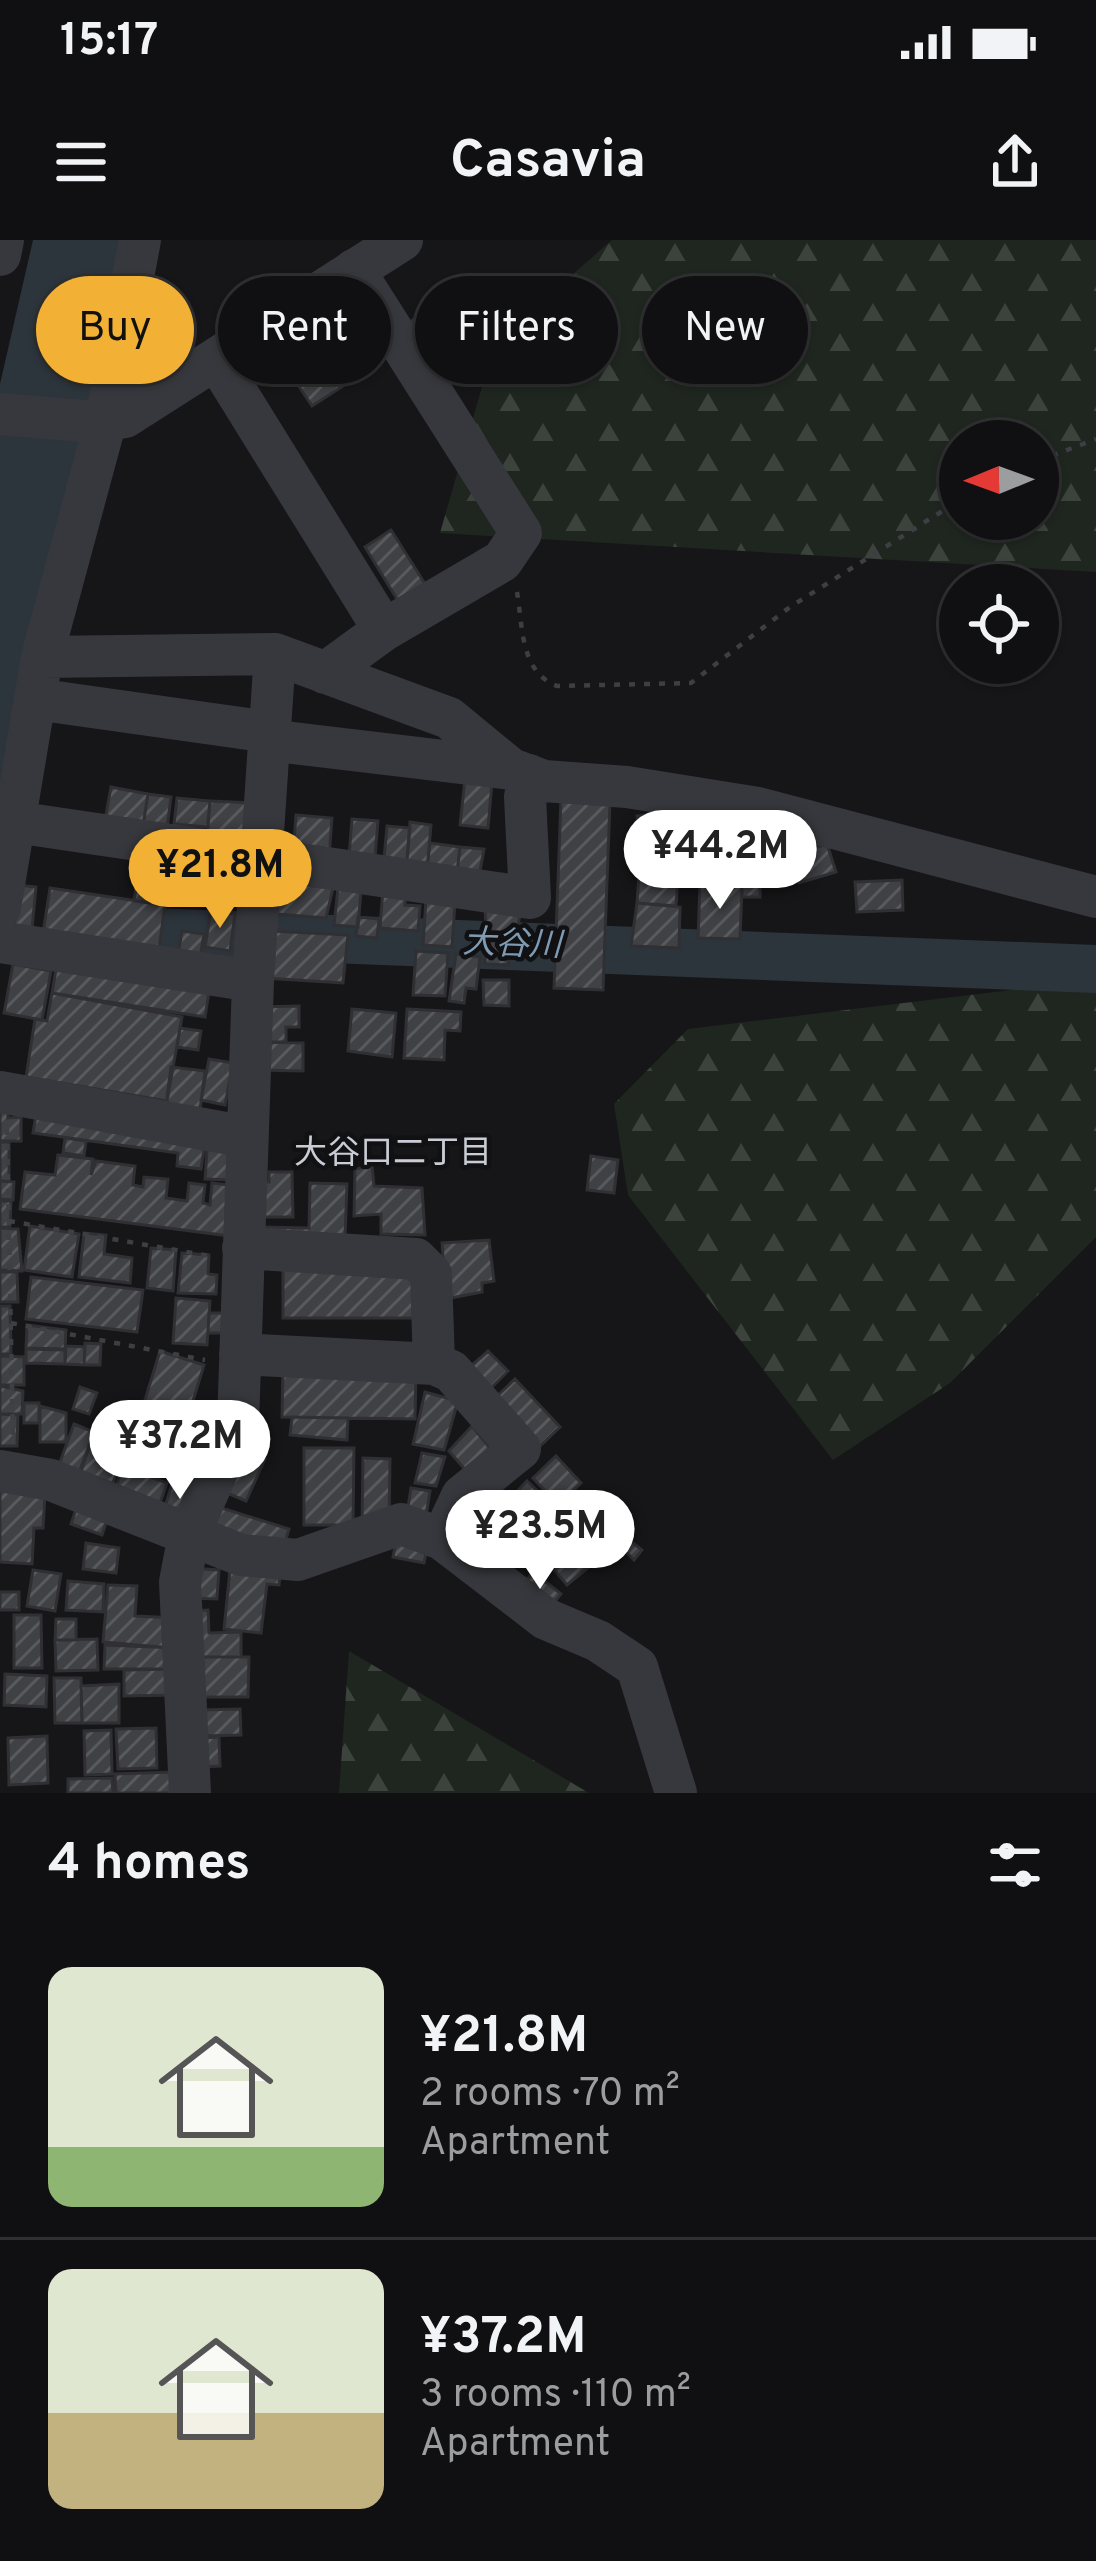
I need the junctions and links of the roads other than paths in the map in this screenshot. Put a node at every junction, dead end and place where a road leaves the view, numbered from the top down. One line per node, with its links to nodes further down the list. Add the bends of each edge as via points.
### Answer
1 (3, 240): 4 (street)
2 (140, 240): 8 (street)
3 (402, 240): 5 (street)
4 (0, 255)
5 (354, 270): 6 (street); 9 (street, via 521,533 502,561)
6 (216, 359): 8 (street, via 125,417); 9 (street)
7 (0, 414): 8 (street)
8 (101, 421): 11 (street)
9 (384, 629): 12 (street)
10 (275, 654): 11 (street); 12 (street); 14 (street)
11 (42, 657): 13 (street)
12 (325, 673): 15 (street, via 449,718)
13 (35, 699): 14 (street); 16 (street)
14 (269, 736): 15 (street); 17 (street)
15 (520, 772): 17 (street, via 530,898); 19 (street, via 758,808)
16 (15, 822): 17 (street); 18 (street)
17 (261, 862): 21 (street)
18 (2, 889)
19 (1096, 897)
20 (0, 942): 21 (street)
21 (254, 981): 23 (street)
22 (3, 1092): 23 (street)
23 (248, 1137): 24 (street)
24 (243, 1255): 25 (street); 26 (street, via 416,1259 431,1274)
25 (240, 1360): 26 (street); 28 (street, via 238,1424)
26 (434, 1364): 29 (street, via 452,1371 520,1449 462,1496)
27 (7, 1472): 28 (street, via 51,1480)
28 (189, 1534): 29 (street, via 241,1555 298,1559 401,1524); 30 (street, via 180,1582)
29 (442, 1539): 31 (street, via 546,1619 637,1667)
30 (190, 1793)
31 (676, 1793)

